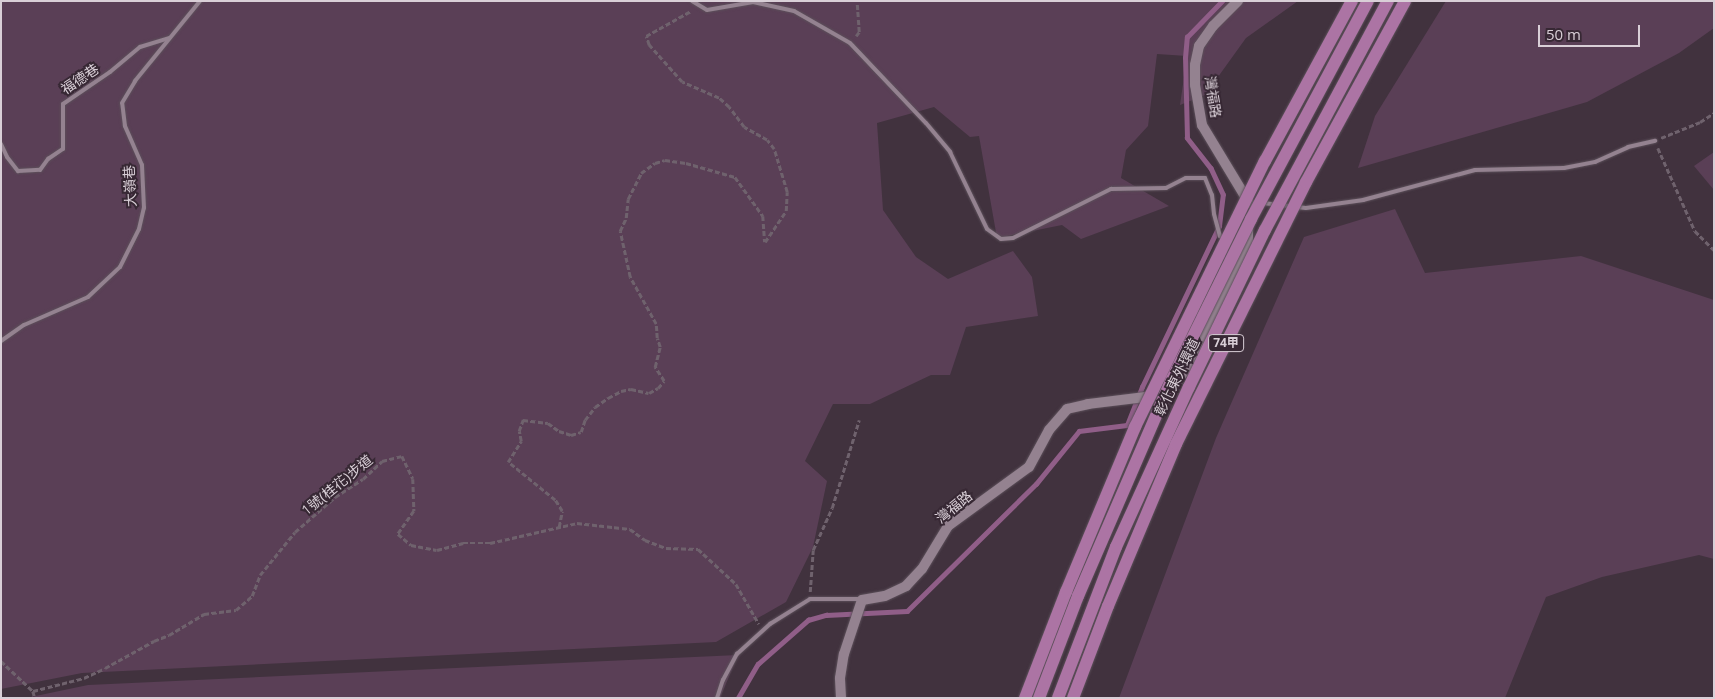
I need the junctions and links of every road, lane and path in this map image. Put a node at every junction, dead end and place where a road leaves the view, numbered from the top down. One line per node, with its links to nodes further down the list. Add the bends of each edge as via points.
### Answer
1 (200, 1): 10 (lane, 大嶺巷)
2 (692, 1): 9 (lane)
3 (857, 1): 11 (path, via 859,32)
4 (1238, 1): 15 (street, 灣福路, via 1212,26 1199,46 1195,85 1202,125)
5 (1352, 1): 30 (main road, bridge, via 1265,162 1140,418)
6 (1368, 1): 31 (main road, 彰化東外環道 / 74甲, bridge, via 1255,210 1172,379 1078,596)
7 (1388, 1): 32 (main road, 彰化東外環道 / 74甲, bridge, via 1265,230 1189,387 1116,547)
8 (1405, 1): 33 (main road, 74甲, bridge, via 1302,191 1176,444)
9 (698, 4): 11 (lane, via 707,10 753,2 794,11); 21 (path, via 646,36 649,45 682,82 719,98 744,127 767,140 774,149 787,192 786,211 765,242 763,216 735,177 665,160 641,174 628,199 626,218 620,231 630,277 656,324 660,347 655,367 664,381 649,393 631,389 608,398 585,420 581,432 572,435 548,423 523,420 519,431 521,441 508,462 555,500 562,511)
10 (170, 38): 14 (lane, 福德巷, via 140,47 63,104 63,150 48,159 40,170 18,170); 18 (lane, 大嶺巷, via 134,81 122,102 124,126 142,165 144,208 139,229 120,266 88,297 24,325)
11 (850, 43): 16 (lane, via 950,152 987,229 1001,239 1013,238 1111,189 1166,188 1186,178 1205,178 1212,195 1220,236)
12 (1714, 113): 13 (path)
13 (1655, 141): 15 (lane, via 1628,147 1595,162 1564,168 1475,170 1363,200 1306,208); 17 (path, via 1695,231)
14 (1, 144)
15 (1249, 201): 16 (street, 灣福路); 19 (street, 灣福路, via 1248,244 1188,367 1171,389)
16 (1232, 243): 19 (street, 灣福路, via 1165,381 1158,389)
17 (1714, 250)
18 (1, 340)
19 (1123, 401): 23 (street, 灣福路, via 1067,409 1049,430 1029,467 948,526 922,569 906,586 885,596)
20 (859, 420): 22 (path, via 832,508 813,550)
21 (559, 527): 24 (path, 1號(桂花)步道, via 577,523 615,526 630,529 645,540 666,548 698,549 736,584); 26 (path, 1號(桂花)步道, via 490,544 463,544 437,550 412,545 398,534 414,511 412,479 402,456 382,461 295,532 260,575 252,596 236,610 204,614 84,678)
22 (810, 599): 23 (lane); 24 (lane, via 770,624)
23 (862, 600): 29 (street, via 844,654)
24 (763, 632): 28 (lane, via 737,654)
25 (1, 661): 26 (path)
26 (34, 691): 27 (path)
27 (35, 698)
28 (717, 698)
29 (841, 698)
30 (1025, 698)
31 (1039, 698)
32 (1058, 698)
33 (1073, 698)

